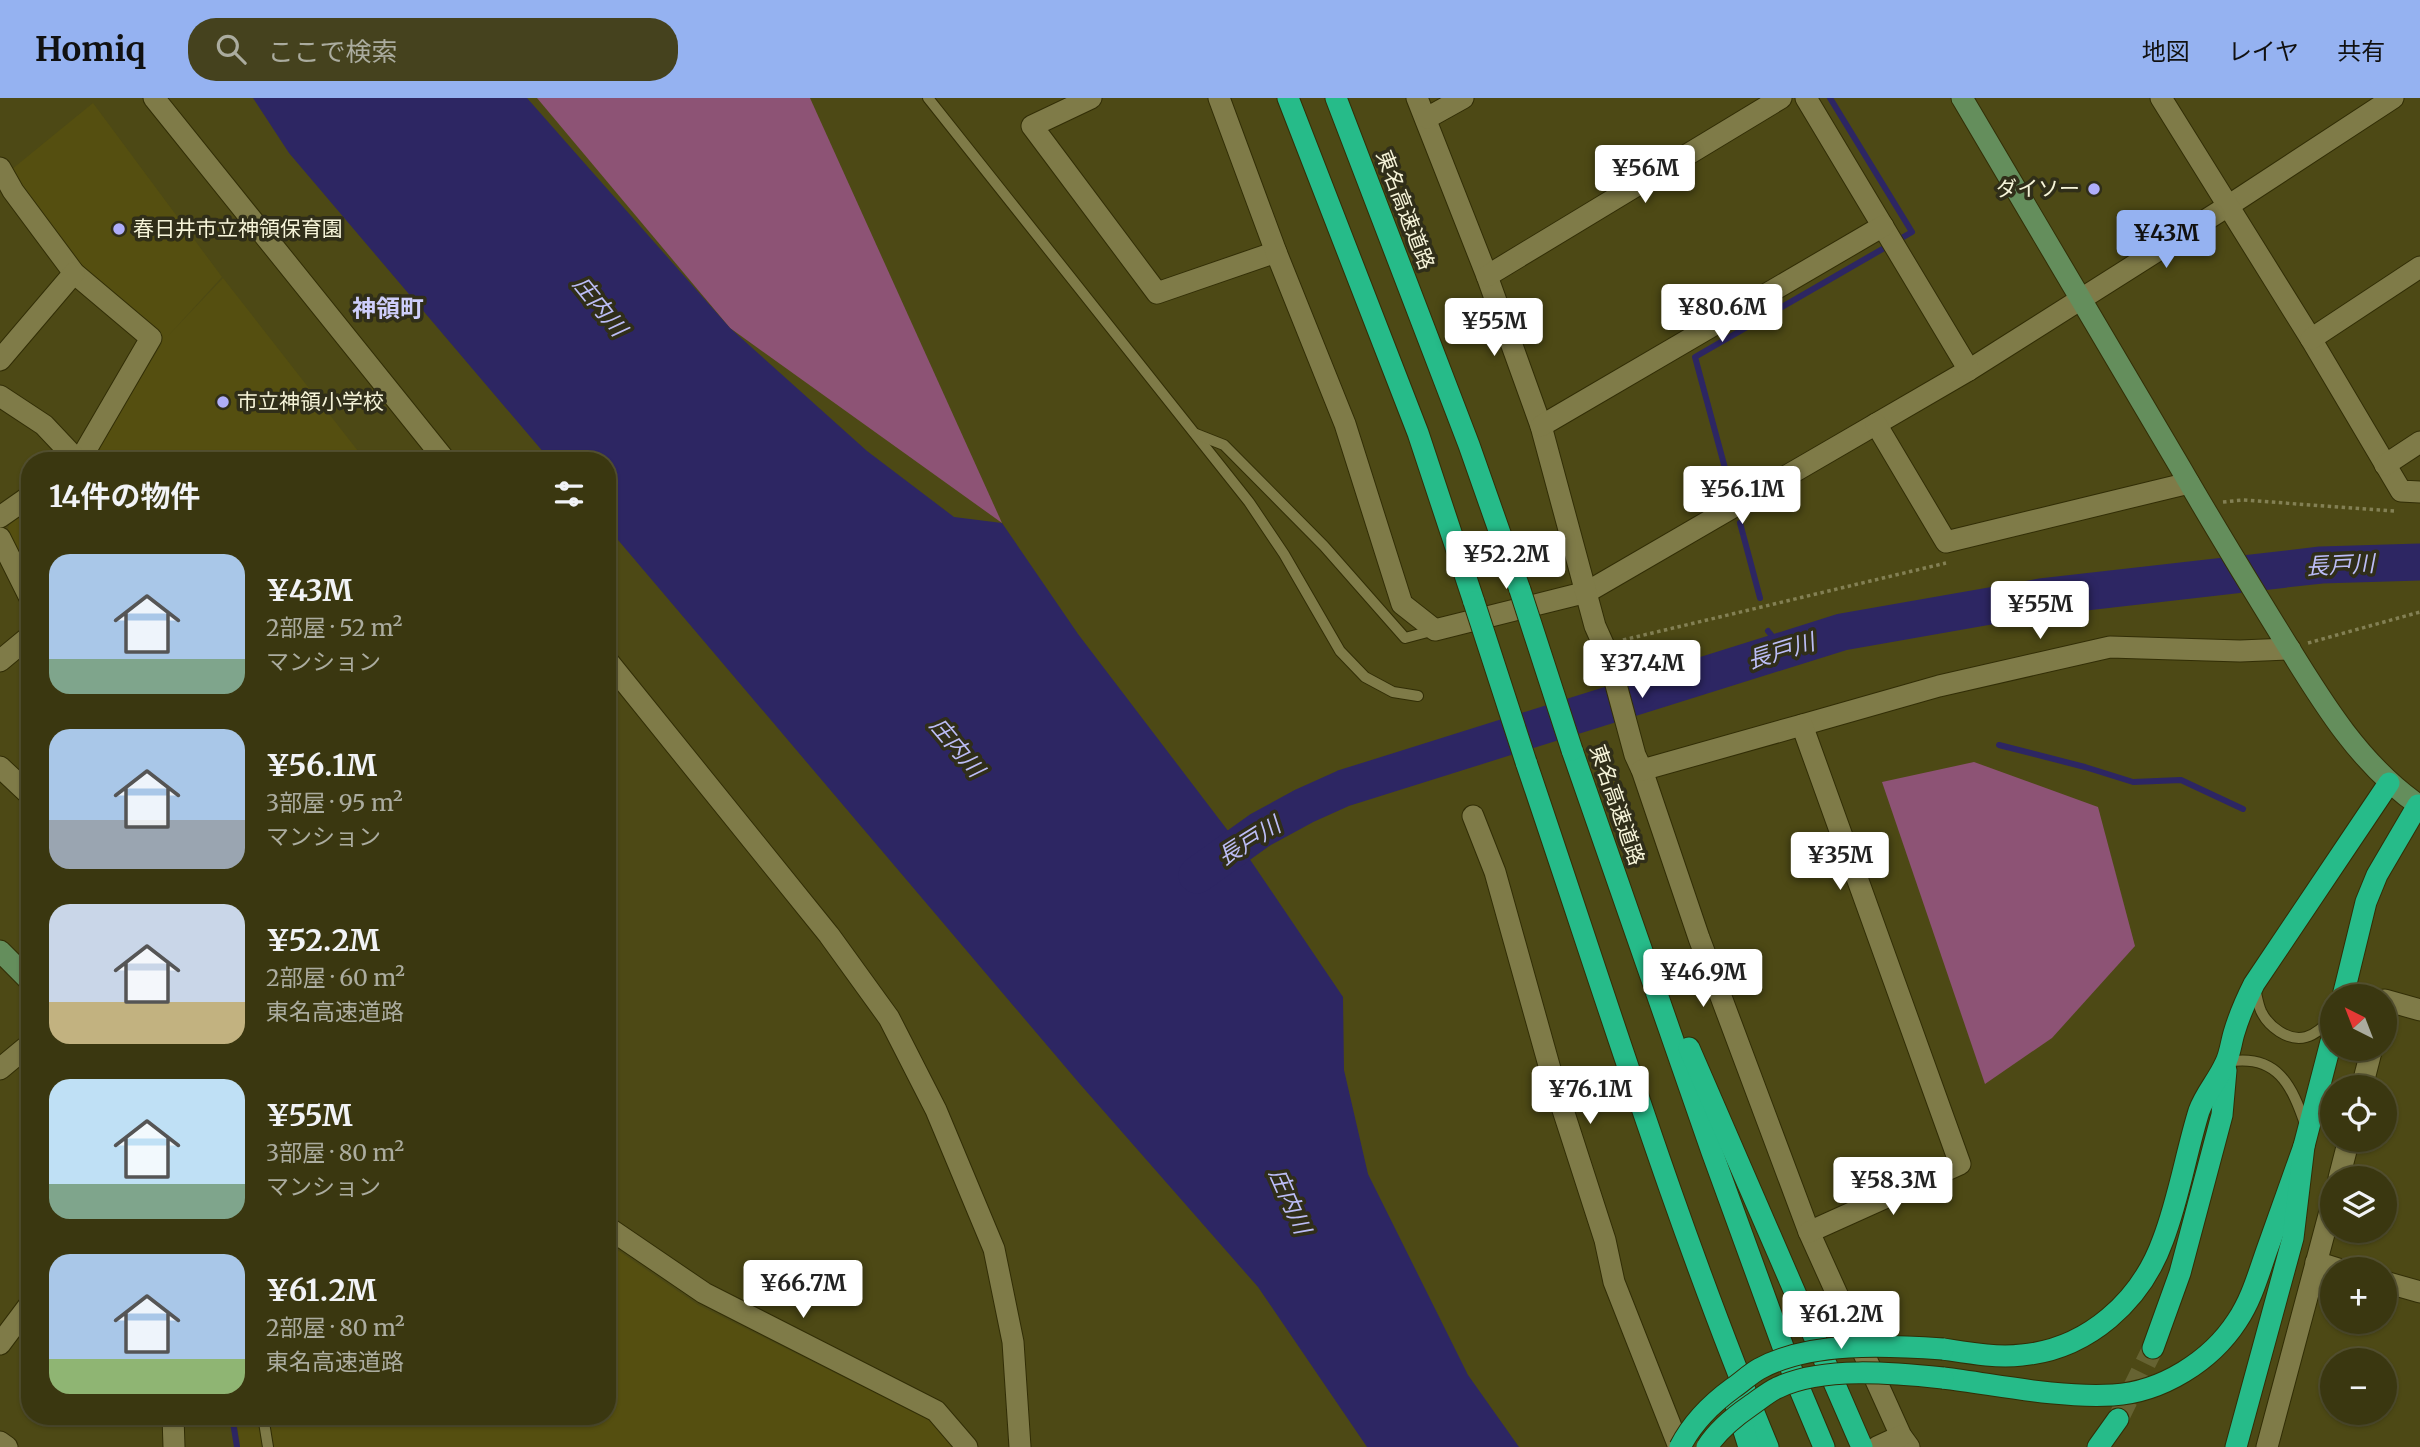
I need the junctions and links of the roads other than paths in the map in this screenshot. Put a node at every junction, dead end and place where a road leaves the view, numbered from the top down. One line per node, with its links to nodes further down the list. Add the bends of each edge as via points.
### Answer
1 (154, 98): 33 (street)
2 (928, 98): 29 (lane)
3 (1091, 98): 18 (street, via 1032,126 1157,293)
4 (1219, 98): 18 (street)
5 (1288, 98): 75 (highway, bridge, via 1418,433 1617,1039)
6 (1336, 98): 55 (highway, 東名高速道路, bridge, via 1469,445)
7 (1417, 98): 14 (street)
8 (1463, 98): 14 (street)
9 (1781, 98): 21 (street)
10 (1806, 98): 17 (street)
11 (1962, 98): 22 (street)
12 (2161, 98): 16 (street)
13 (2393, 98): 16 (street)
14 (1427, 118): 21 (street)
15 (0, 168): 20 (street)
16 (2228, 206): 22 (street); 23 (street)
17 (1884, 229): 25 (street); 28 (street)
18 (1276, 252): 42 (street, via 1345,424 1402,604)
19 (2420, 267): 23 (street)
20 (74, 273): 24 (street); 32 (street, via 151,338)
21 (1487, 276): 28 (street)
22 (2082, 299): 25 (street); 35 (street)
23 (2311, 339): 34 (street)
24 (0, 360)
25 (1969, 370): 27 (street)
26 (0, 396): 31 (street, via 44,425)
27 (1876, 424): 35 (street, via 1947,542); 41 (street)
28 (1541, 426): 41 (street)
29 (1193, 433): 42 (lane, via 1224,445 1324,545 1405,638); 47 (lane, via 1249,502 1340,651 1365,677 1393,692)
30 (2420, 442): 34 (street)
31 (71, 452)
32 (84, 452)
33 (439, 452)
34 (2385, 466): 36 (street, via 2401,491)
35 (2189, 483): 44 (street)
36 (2420, 492)
37 (21, 502): 38 (street)
38 (0, 517)
39 (0, 538): 40 (street)
40 (21, 580)
41 (1587, 592): 42 (street); 49 (street)
42 (1435, 630)
43 (21, 644): 45 (street)
44 (2290, 649): 48 (street, via 2110,647 1939,686); 51 (street, via 2321,700)
45 (0, 661)
46 (616, 671): 88 (street, via 821,924 890,1018 936,1111 994,1250 1013,1342)
47 (1418, 696)
48 (1802, 725): 49 (street); 68 (street, via 1960,1164)
49 (1639, 762): 68 (street)
50 (0, 767): 52 (street)
51 (2389, 783): 53 (street); 58 (highway)
52 (21, 787)
53 (2419, 806): 59 (highway, via 2376,875)
54 (1473, 816): 89 (street, via 1495,872 1614,1282)
55 (1594, 816): 93 (highway, 東名高速道路, via 1790,1366); 94 (highway, via 1624,900)
56 (0, 951): 57 (street)
57 (21, 972)
58 (2254, 984): 62 (lane, via 2260,1010 2279,1032 2305,1038); 65 (highway)
59 (2346, 984)
60 (2398, 1004): 61 (street)
61 (2420, 1010)
62 (2320, 1029)
63 (21, 1052): 66 (street)
64 (2326, 1061): 67 (highway)
65 (2227, 1062): 67 (lane, via 2256,1061 2280,1074 2297,1100); 78 (highway, via 2222,1115 2180,1273); 89 (highway, bridge, via 2200,1108 2152,1268 2117,1312 2096,1329 2074,1342 2022,1356 1883,1345 1797,1354 1759,1369 1716,1401)
66 (0, 1069)
67 (2305, 1138): 90 (highway, bridge, via 2238,1320 2217,1346 2165,1381 2115,1395 1886,1373 1807,1378 1777,1388 1732,1419); 97 (highway, via 2293,1238)
68 (1809, 1232): 82 (street)
69 (616, 1233): 87 (street, via 704,1293 936,1411)
70 (2321, 1243): 71 (street)
71 (2316, 1262): 72 (street); 98 (street)
72 (2320, 1263)
73 (2397, 1285): 74 (street)
74 (2420, 1292)
75 (1712, 1307): 91 (highway); 92 (highway)
76 (21, 1316): 77 (street)
77 (0, 1344)
78 (2153, 1348)
79 (2118, 1419): 96 (highway)
80 (173, 1425): 85 (street)
81 (264, 1425): 86 (lane)
82 (1905, 1442): 95 (street)
83 (0, 1443): 84 (street)
84 (7, 1447)
85 (174, 1447)
86 (268, 1447)
87 (967, 1447)
88 (1020, 1447)
89 (1679, 1447)
90 (1707, 1447)
91 (1749, 1447)
92 (1769, 1447)
93 (1824, 1447)
94 (1861, 1447)
95 (1877, 1447)
96 (2098, 1447)
97 (2236, 1447)
98 (2267, 1447)

